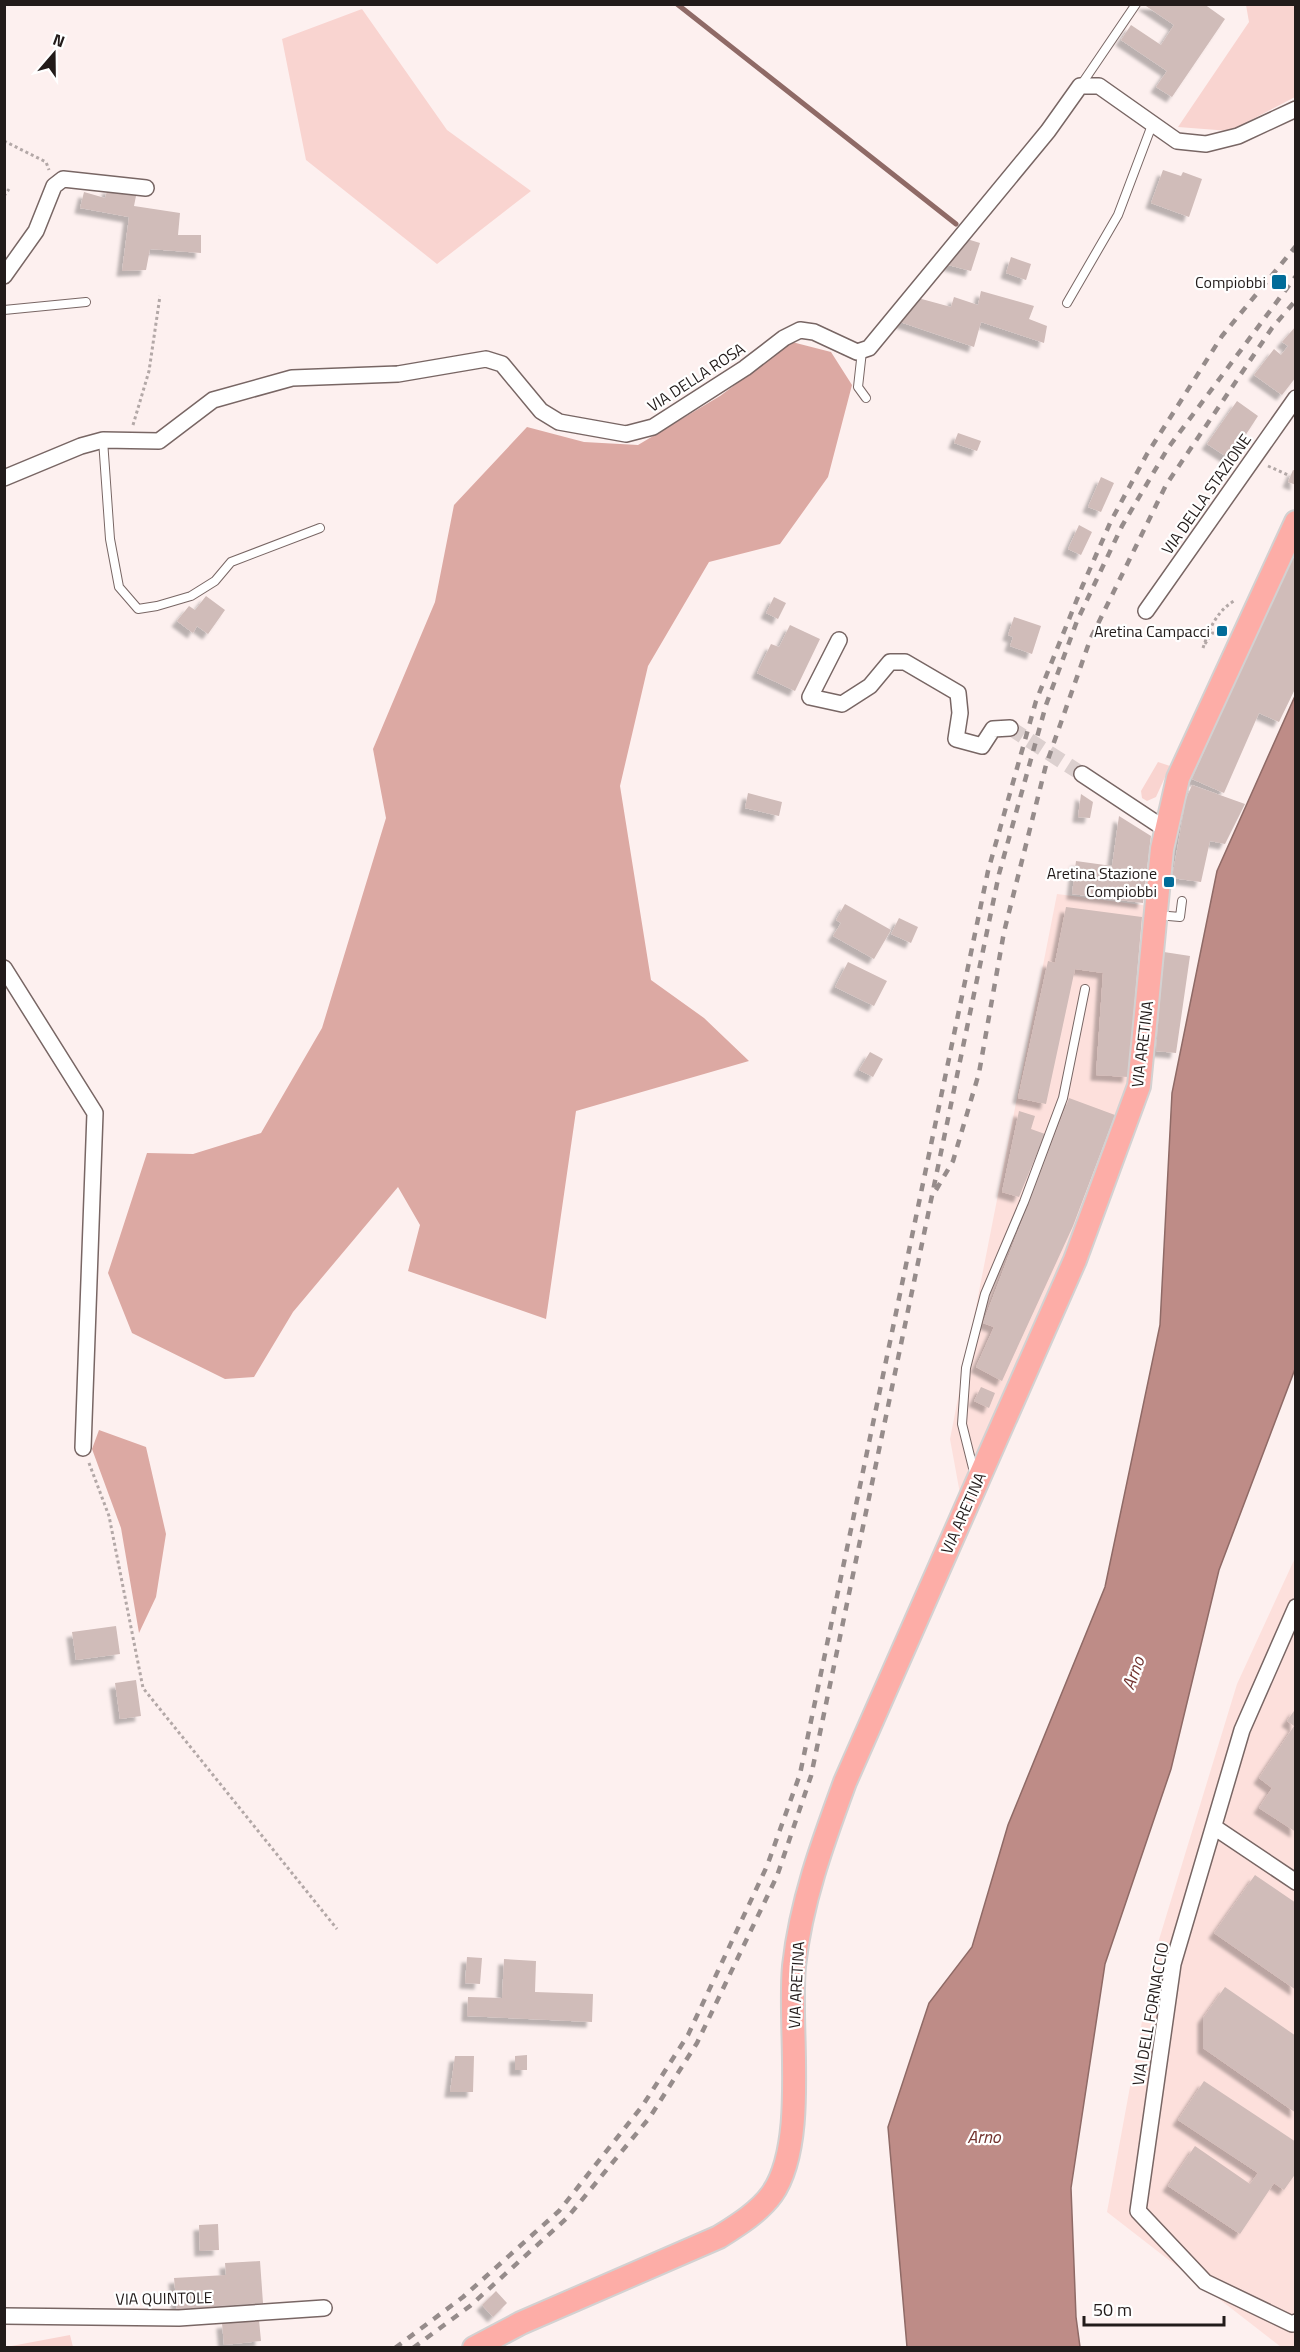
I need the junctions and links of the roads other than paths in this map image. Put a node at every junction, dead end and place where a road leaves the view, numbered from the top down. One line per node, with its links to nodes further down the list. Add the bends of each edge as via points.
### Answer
1 (1136, 4): 2 (lane)
2 (1080, 86): 4 (street, via 1099,86); 10 (street, via 1048,131 869,348)
3 (1296, 109): 4 (street, via 1238,136 1206,144 1177,141)
4 (1152, 125): 8 (lane, via 1118,215)
5 (146, 188): 6 (street, via 63,179 54,186 36,231)
6 (4, 276)
7 (86, 302): 9 (lane)
8 (1067, 303)
9 (4, 310)
10 (862, 351): 11 (lane, via 858,387); 13 (street, VIA DELLA ROSA, via 800,330 652,427 626,434 559,422 541,411 502,364 486,359 398,374 292,378 213,400 159,441)
11 (866, 398)
12 (1296, 398): 17 (street, VIA DELLA STAZIONE)
13 (103, 440): 14 (street, VIA DELLA ROSA); 16 (lane, via 110,539 119,587 138,609 191,596 215,581 231,562)
14 (4, 478)
15 (1296, 522): 21 (main road, VIA ARETINA, via 1179,778)
16 (320, 528)
17 (1146, 611)
18 (840, 640): 19 (street, via 810,697 842,704 870,686 890,662 905,662 958,693 956,739 982,746 993,729)
19 (1010, 728)
20 (1082, 774): 21 (street)
21 (1165, 829): 23 (main road, VIA ARETINA)
22 (1182, 901): 23 (lane, via 1180,917)
23 (1156, 915): 27 (main road, VIA ARETINA, via 1144,1071 1075,1260)
24 (4, 968): 26 (street, via 95,1113)
25 (1085, 988): 27 (lane, via 1063,1098 985,1294 966,1368 962,1424)
26 (83, 1448)
27 (977, 1483): 34 (main road, VIA ARETINA, via 844,1782 816,1859 800,1921 794,1968 791,2144 783,2173 771,2194 748,2218 719,2237 521,2323)
28 (1296, 1607): 29 (street, VIA DELL FORNACCIO, via 1242,1730)
29 (1214, 1827): 30 (street); 33 (street, VIA DELL FORNACCIO, via 1173,1964 1138,2211 1205,2282 1292,2324)
30 (1296, 1881)
31 (324, 2308): 32 (street, VIA QUINTOLE, via 179,2318)
32 (4, 2316)
33 (1296, 2322)
34 (474, 2348)

